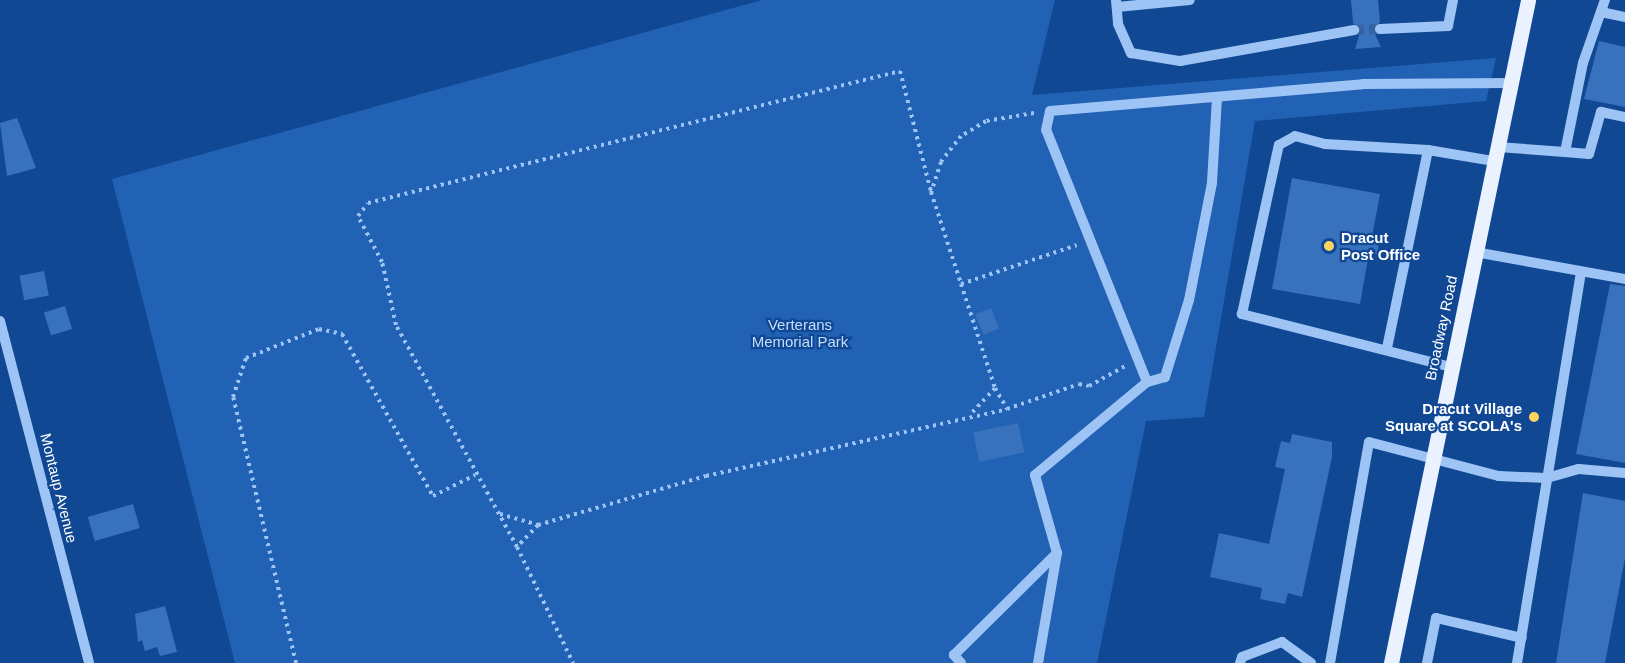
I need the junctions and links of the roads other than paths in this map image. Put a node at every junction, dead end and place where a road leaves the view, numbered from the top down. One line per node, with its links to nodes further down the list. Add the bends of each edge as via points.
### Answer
1 (1190, 0): 5 (street)
2 (1453, 0): 8 (street, via 1448,26)
3 (1528, 0): 10 (main road, Broadway Road)
4 (1605, 0): 6 (street)
5 (1116, 4): 9 (street, via 1131,53 1180,61)
6 (1601, 12): 7 (street); 14 (street, via 1583,63)
7 (1625, 17)
8 (1380, 29)
9 (1354, 30)
10 (1511, 83): 11 (street, via 1363,84); 15 (main road, Broadway Road)
11 (1217, 98): 22 (street, via 1212,183 1189,300 1165,377); 22 (street, via 1050,111 1047,129)
12 (1625, 117): 14 (street, via 1601,112 1589,154)
13 (1428, 150): 15 (street); 20 (street); 20 (street, via 1379,150 1295,136 1279,145 1242,314)
14 (1565, 152): 15 (street)
15 (1496, 154): 16 (main road, Broadway Road)
16 (1475, 252): 17 (street); 21 (main road, Broadway Road)
17 (1581, 274): 18 (street); 25 (street)
18 (1625, 279)
19 (0, 321): 28 (street, Montaup Avenue)
20 (1387, 348): 21 (street)
21 (1451, 367): 23 (main road, Broadway Road)
22 (1147, 382): 26 (street, via 1035,475)
23 (1432, 459): 25 (street, via 1499,476); 33 (street, via 1369,442); 34 (main road, Broadway Road)
24 (1625, 473): 25 (street, via 1579,469)
25 (1552, 477): 27 (street)
26 (1057, 553): 29 (street, via 954,655); 30 (street)
27 (1522, 638): 35 (street, via 1436,618); 36 (street)
28 (89, 663)
29 (961, 663)
30 (1038, 663)
31 (1240, 663): 32 (street, via 1242,657 1282,642)
32 (1311, 663)
33 (1330, 663)
34 (1391, 663)
35 (1427, 663)
36 (1517, 663)

